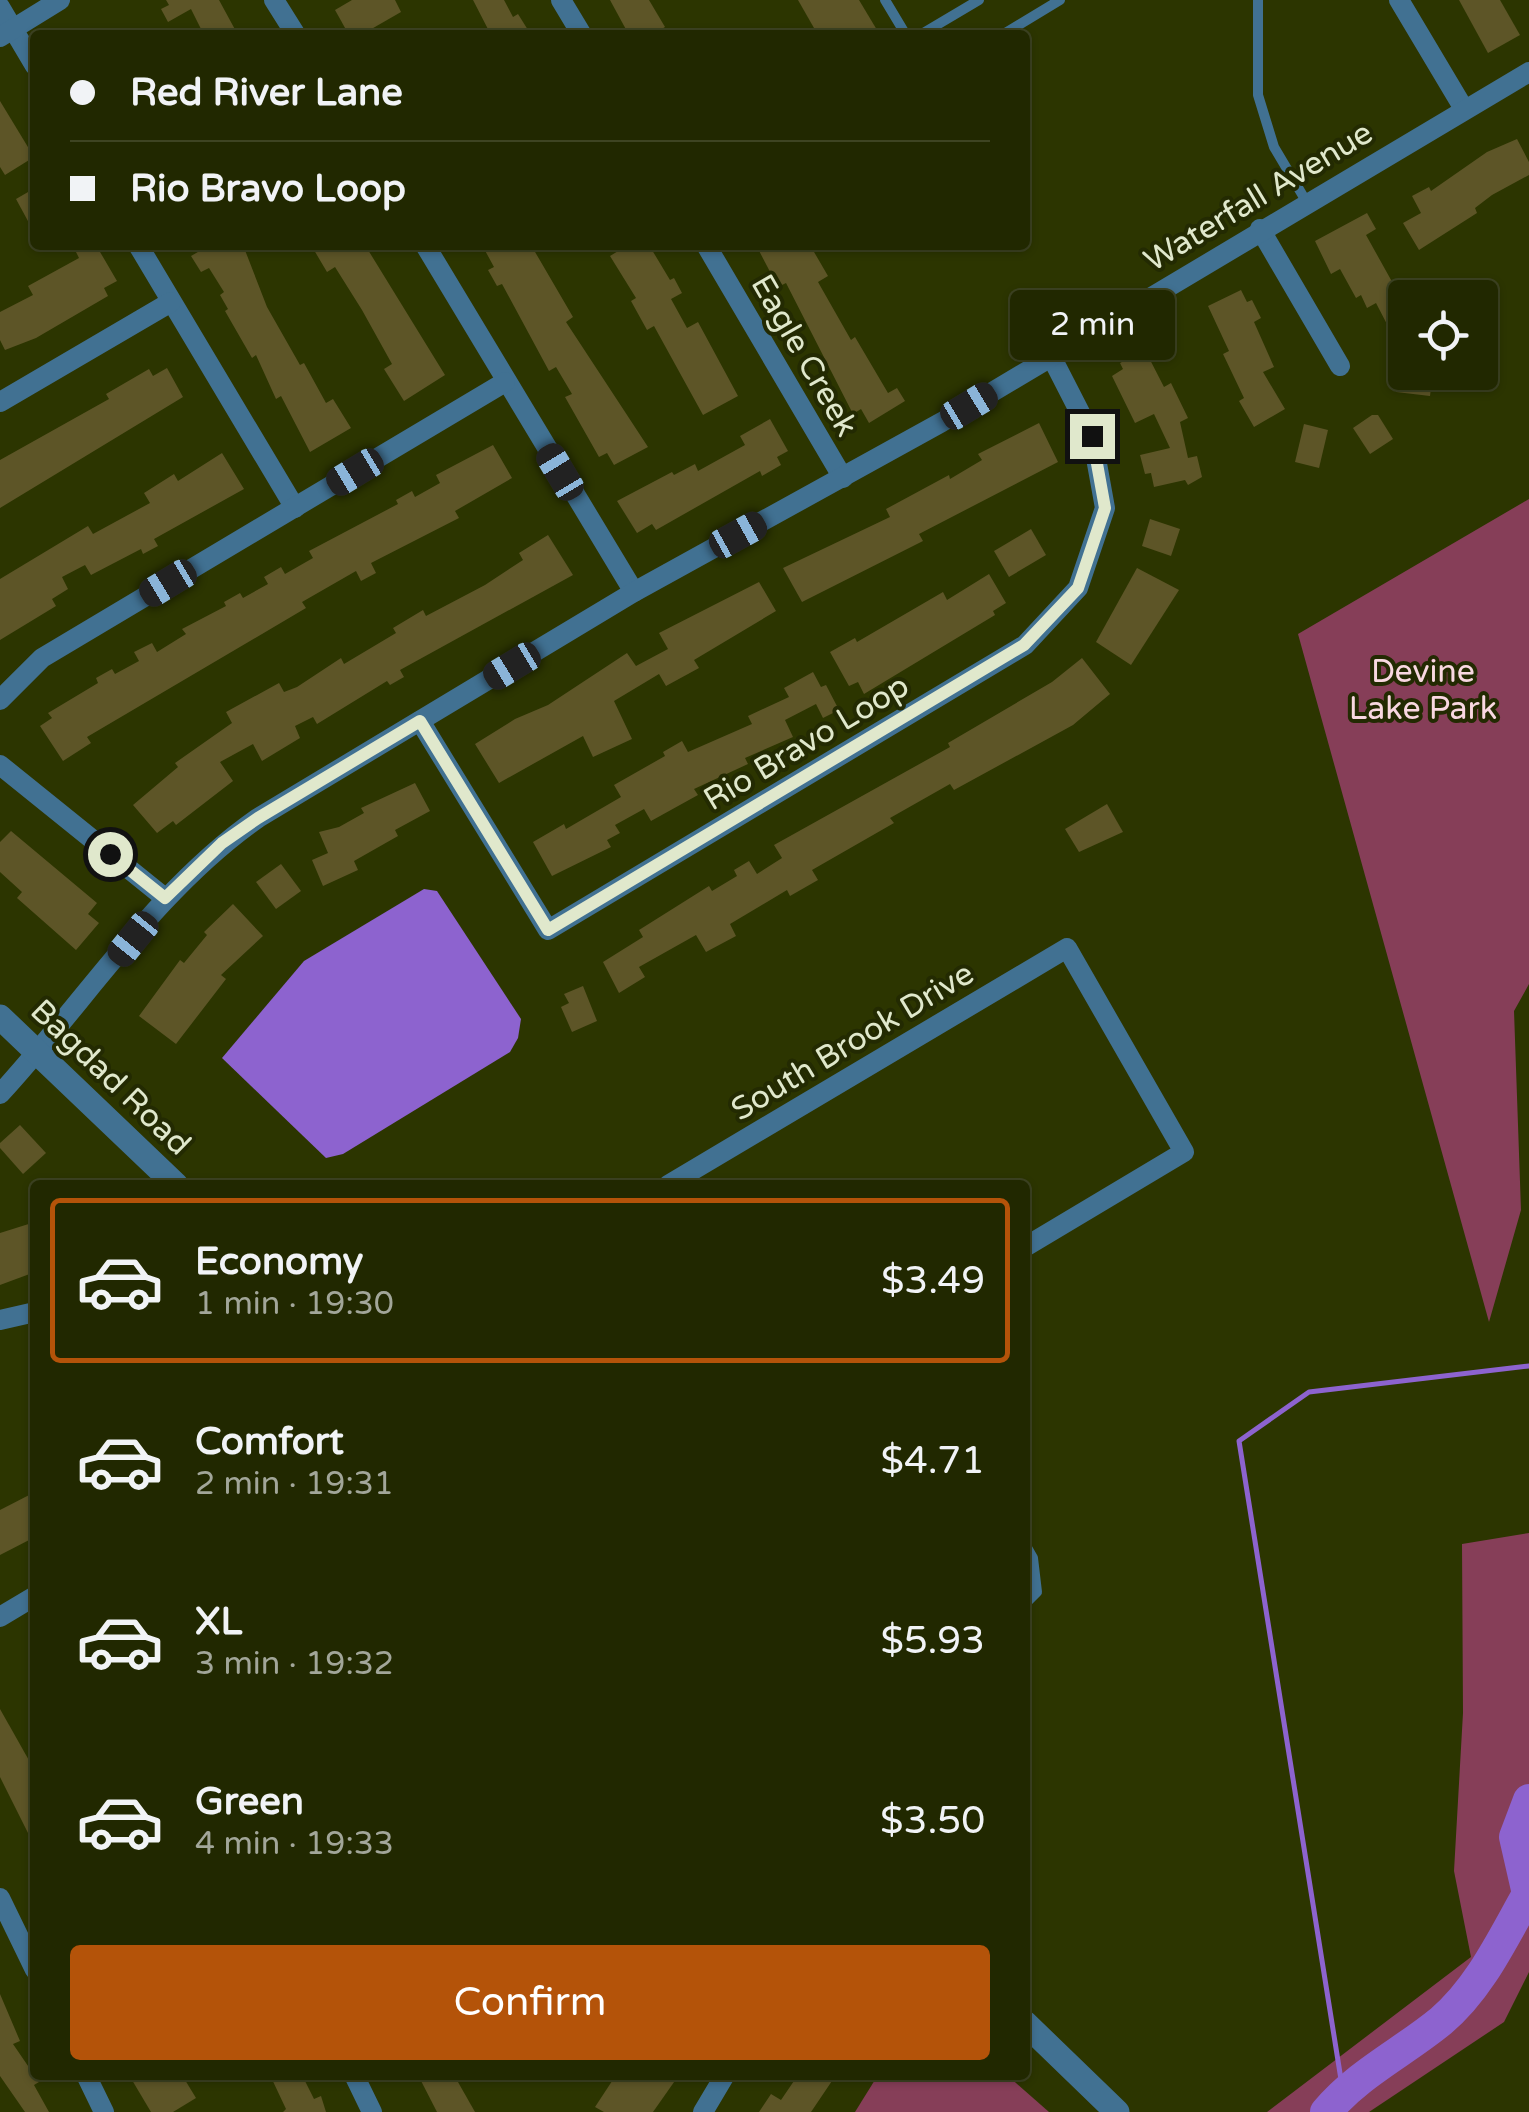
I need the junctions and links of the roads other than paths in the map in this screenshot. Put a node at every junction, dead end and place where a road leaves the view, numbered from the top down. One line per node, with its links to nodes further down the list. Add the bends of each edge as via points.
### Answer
1 (60, 0): 15 (street)
2 (274, 0): 10 (street)
3 (561, 0): 11 (street)
4 (885, 0): 12 (lane)
5 (979, 0): 13 (lane)
6 (1060, 0): 14 (lane)
7 (1258, 0): 19 (lane, via 1258,94 1274,147)
8 (1400, 0): 18 (street)
9 (0, 7): 15 (street)
10 (293, 30)
11 (579, 30)
12 (903, 30)
13 (928, 30)
14 (1010, 30)
15 (6, 32): 16 (street)
16 (30, 60)
17 (1529, 72): 18 (street, Waterfall Avenue)
18 (1464, 108): 19 (street, Waterfall Avenue)
19 (1306, 201): 20 (street, Waterfall Avenue)
20 (1260, 228): 25 (street, Waterfall Avenue); 26 (street)
21 (141, 250): 24 (street)
22 (429, 250): 27 (street)
23 (711, 253): 29 (street, Eagle Creek)
24 (171, 302): 28 (street); 30 (street)
25 (1051, 356): 29 (street, Waterfall Avenue); 33 (street, Rio Bravo Loop, via 1092,436 1105,508 1078,588 1024,645 548,930)
26 (1340, 366)
27 (505, 382): 30 (street); 31 (street)
28 (0, 402)
29 (843, 478): 31 (street, Waterfall Avenue)
30 (294, 508): 32 (street, via 42,658)
31 (634, 592): 33 (street, Waterfall Avenue)
32 (0, 700)
33 (420, 721): 35 (street, Waterfall Avenue, via 258,818)
34 (0, 765): 35 (street)
35 (165, 898): 37 (street, Waterfall Avenue)
36 (0, 1017): 37 (street, Bagdad Road)
37 (39, 1050): 38 (street, Waterfall Avenue); 39 (street, Bagdad Road)
38 (0, 1094)
39 (171, 1180)
40 (676, 1180): 41 (street, South Brook Drive, via 1068,948 1184,1152)
41 (1030, 1243)
42 (30, 1313): 43 (street)
43 (0, 1320)
44 (1030, 1553): 46 (lane, via 1037,1592)
45 (30, 1599): 47 (street)
46 (1030, 1599)
47 (0, 1617)
48 (0, 1898): 49 (street)
49 (30, 1960)
50 (1030, 2029): 57 (street)
51 (88, 2080): 54 (street)
52 (356, 2080): 55 (street)
53 (722, 2080): 56 (street)
54 (104, 2112)
55 (372, 2112)
56 (703, 2112)
57 (1117, 2112)

